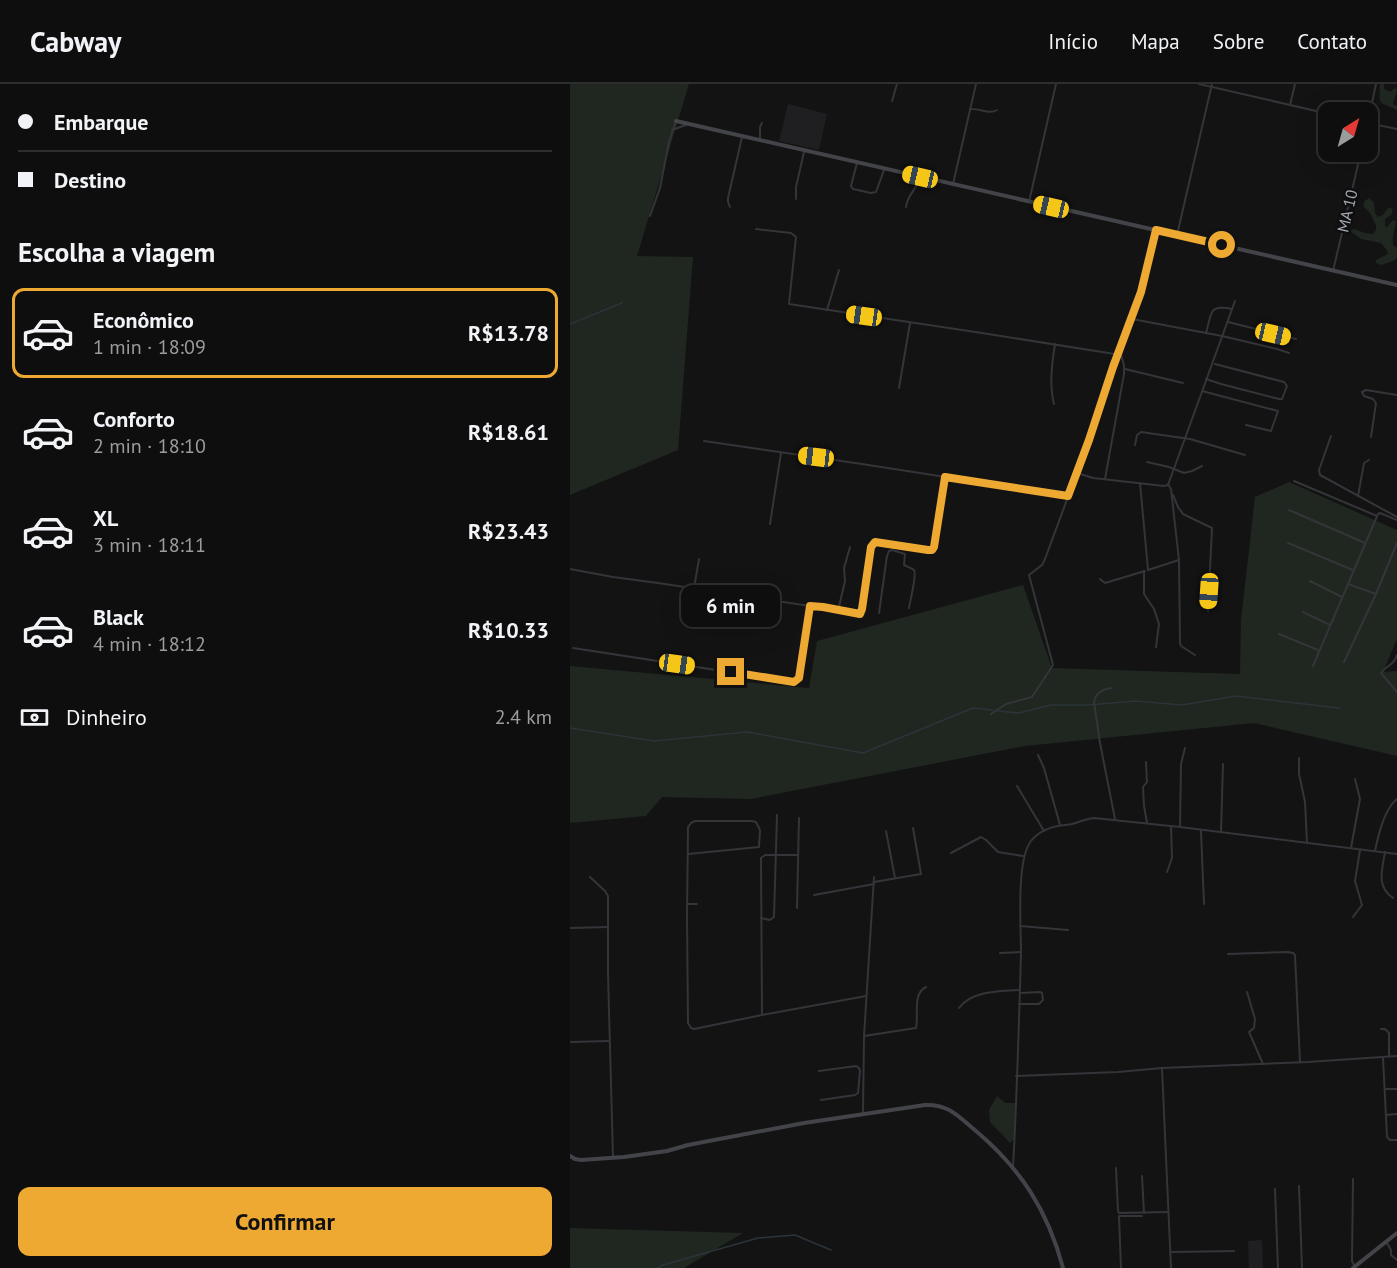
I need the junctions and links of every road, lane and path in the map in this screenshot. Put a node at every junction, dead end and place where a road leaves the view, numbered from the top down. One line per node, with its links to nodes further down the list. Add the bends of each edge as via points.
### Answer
1 (897, 84): 8 (street)
2 (976, 84): 11 (street)
3 (1056, 84): 29 (street)
4 (1199, 84): 7 (street)
5 (1295, 84): 10 (street)
6 (1377, 84): 9 (street)
7 (1211, 86): 10 (street); 35 (street)
8 (892, 101)
9 (1373, 102)
10 (1290, 105): 13 (street)
11 (970, 109): 12 (street); 27 (street)
12 (997, 110)
13 (1318, 111)
14 (676, 121): 17 (street); 19 (street)
15 (762, 123): 21 (street)
16 (1378, 124): 18 (street)
17 (688, 125): 19 (street); 20 (street)
18 (1397, 129)
19 (672, 130): 32 (street)
20 (742, 137): 21 (street); 30 (street, via 728,198)
21 (760, 141): 22 (street)
22 (804, 151): 24 (street); 28 (street)
23 (1359, 162): 37 (street, MA 10)
24 (857, 163): 25 (street); 25 (street, via 852,189 876,192)
25 (884, 169): 26 (street)
26 (920, 177): 27 (street); 31 (street)
27 (953, 184): 29 (street)
28 (796, 199)
29 (1029, 202): 34 (street)
30 (730, 207)
31 (906, 207)
32 (650, 216)
33 (756, 229): 41 (street, via 796,237 789,304)
34 (1156, 230): 35 (street); 42 (street)
35 (1177, 235): 37 (street)
36 (838, 270): 41 (street)
37 (1333, 271): 38 (street)
38 (1397, 285)
39 (1235, 301): 40 (street)
40 (1232, 309): 44 (street); 45 (street, via 1216,307)
41 (827, 310): 43 (street)
42 (1132, 319): 45 (street); 50 (street)
43 (910, 322): 48 (street); 55 (street)
44 (1228, 322): 46 (street); 47 (street)
45 (1206, 333): 46 (street)
46 (1222, 336): 49 (street); 53 (street)
47 (1296, 339)
48 (1055, 344): 50 (street); 58 (street)
49 (1289, 353)
50 (1118, 354): 52 (street); 71 (street)
51 (1215, 364): 53 (street, via 1284,382 1284,397 1279,399)
52 (1125, 369): 54 (street); 73 (street)
53 (1206, 379): 56 (street)
54 (1183, 383)
55 (899, 388)
56 (1202, 391): 59 (street, via 1278,411 1271,431); 62 (street)
57 (1397, 394): 61 (street, via 1363,391 1363,396 1376,403)
58 (1054, 404)
59 (1246, 425)
60 (1331, 436): 79 (street, via 1319,473)
61 (1371, 437)
62 (1184, 438): 64 (street, via 1140,432); 66 (street); 70 (street)
63 (704, 441): 65 (street)
64 (1135, 445)
65 (781, 453): 72 (street); 83 (street)
66 (1245, 455)
67 (1370, 460): 79 (street, via 1364,463)
68 (1147, 462): 70 (street)
69 (1202, 466): 70 (street, via 1186,473)
70 (1173, 469): 76 (street)
71 (1077, 472): 73 (street); 78 (street)
72 (945, 477): 78 (street); 87 (street, via 934,548 929,551)
73 (1105, 479): 75 (street)
74 (1294, 481): 81 (street)
75 (1140, 483): 76 (street); 94 (street)
76 (1168, 484): 77 (street)
77 (1171, 489): 91 (street); 104 (street, via 1181,512 1212,528)
78 (1068, 496): 118 (street, via 1046,559 1028,577 1053,665 1032,698 1006,704)
79 (1358, 496): 82 (street)
80 (1289, 510): 85 (street)
81 (1377, 516): 82 (street, via 1380,513); 85 (street)
82 (1397, 518)
83 (770, 524)
84 (1288, 543): 93 (street)
85 (1365, 543): 93 (street)
86 (1397, 543): 99 (street)
87 (905, 546): 89 (street); 103 (street, via 873,543 861,612)
88 (850, 547): 103 (street)
89 (905, 554): 102 (street, via 904,566 914,572); 106 (street, via 889,551)
90 (699, 559): 98 (street)
91 (1179, 560): 94 (street); 112 (street, via 1180,643)
92 (570, 569): 98 (street)
93 (1353, 570): 97 (street)
94 (1146, 571): 95 (street, via 1105,583); 109 (street, via 1144,594 1159,624)
95 (1100, 579)
96 (1310, 581): 100 (street)
97 (1348, 584): 99 (street); 100 (street)
98 (694, 588): 101 (street)
99 (1376, 594): 114 (street)
100 (1342, 597): 107 (street)
101 (810, 606): 103 (street); 110 (street, via 799,678 794,682)
102 (909, 608)
103 (838, 611)
104 (1208, 611)
105 (1303, 612): 107 (street)
106 (879, 613)
107 (1330, 625): 111 (street)
108 (1280, 634): 111 (street)
109 (1156, 647)
110 (573, 648)
111 (1319, 650): 115 (street)
112 (1195, 655)
113 (1397, 655): 117 (street, via 1381,673)
114 (1344, 662)
115 (1312, 666)
116 (1112, 688): 129 (street, via 1098,693 1095,702)
117 (1397, 692)
118 (991, 714)
119 (1185, 748): 133 (street)
120 (1038, 755): 131 (street)
121 (1299, 758): 139 (street)
122 (1146, 762): 130 (street, via 1147,782 1143,787)
123 (1223, 764): 138 (street)
124 (1354, 779): 140 (street, via 1360,799)
125 (1017, 786): 137 (street)
126 (1397, 799): 142 (street, via 1388,812)
127 (777, 815): 147 (street)
128 (799, 818): 148 (street)
129 (1115, 819): 130 (street); 131 (street, via 1094,818)
130 (1147, 823): 132 (street)
131 (1060, 825): 137 (street)
132 (1170, 826): 133 (street); 150 (street, via 1172,858)
133 (1180, 827): 135 (street)
134 (913, 828): 152 (street, via 921,874)
135 (1201, 830): 138 (street); 156 (street)
136 (886, 831): 152 (street)
137 (1044, 831): 149 (street, via 1030,841)
138 (1221, 832): 139 (street)
139 (1307, 843): 140 (street)
140 (1350, 848): 141 (street)
141 (1360, 849): 142 (street); 160 (street, via 1355,881 1362,905)
142 (1375, 851): 143 (street)
143 (1385, 852): 146 (street); 155 (street, via 1384,891)
144 (951, 853): 149 (street, via 981,837 998,852)
145 (688, 854): 145 (street, via 688,827 693,821 752,821 759,826 759,847); 157 (street)
146 (1397, 854)
147 (775, 855): 148 (street); 161 (street, via 765,855 761,860); 161 (street, via 774,917)
148 (798, 855): 159 (street)
149 (1024, 856): 162 (street)
150 (1167, 872)
151 (590, 877): 164 (street, via 607,893)
152 (895, 878): 153 (street)
153 (874, 881): 154 (street); 172 (street)
154 (814, 895)
155 (1393, 898)
156 (1204, 903)
157 (687, 904): 158 (street); 175 (street, via 689,1026 694,1029)
158 (696, 904)
159 (797, 908)
160 (1353, 917)
161 (761, 918): 175 (street)
162 (1020, 926): 165 (street); 166 (street)
163 (570, 927): 164 (street)
164 (608, 927): 178 (street)
165 (1068, 930)
166 (1021, 952): 167 (street); 170 (street)
167 (1000, 953)
168 (1227, 954): 183 (street, via 1293,953)
169 (926, 987): 177 (street, via 919,994 916,1028)
170 (1019, 991): 173 (street); 173 (street, via 1038,991 1043,1000 1039,1004); 174 (street, via 978,995 965,1000)
171 (1247, 992): 184 (street, via 1255,1019 1249,1032)
172 (866, 996): 175 (street); 177 (street)
173 (1019, 1004): 187 (street)
174 (959, 1008)
175 (762, 1014)
176 (1381, 1029): 180 (street, via 1389,1033)
177 (864, 1036): 189 (street)
178 (609, 1041): 179 (street); 198 (street)
179 (570, 1042)
180 (1389, 1056): 181 (street); 182 (street)
181 (1397, 1056)
182 (1383, 1057): 183 (street); 190 (street)
183 (1300, 1062): 184 (street)
184 (1263, 1064): 185 (street)
185 (1162, 1068): 187 (street); 205 (street)
186 (819, 1071): 188 (street, via 856,1066)
187 (1016, 1076): 199 (street)
188 (860, 1079): 189 (street); 192 (street, via 855,1095)
189 (864, 1079): 193 (street)
190 (1385, 1089): 191 (street); 195 (street)
191 (1397, 1089)
192 (821, 1100)
193 (864, 1114): 198 (street); 199 (street, via 942,1106 1001,1152)
194 (1397, 1114): 195 (street)
195 (1386, 1115): 196 (street, via 1387,1137)
196 (1397, 1140)
197 (570, 1156): 198 (street, via 581,1160)
198 (613, 1158)
199 (1013, 1167): 215 (street, via 1039,1205)
200 (1116, 1168): 206 (street, via 1118,1212)
201 (1142, 1176): 206 (street)
202 (1353, 1179): 214 (street)
203 (1299, 1186): 219 (street)
204 (1275, 1189): 218 (street)
205 (1168, 1212): 206 (street); 211 (street)
206 (1143, 1214): 216 (street, via 1119,1216)
207 (1397, 1233): 208 (street)
208 (1386, 1242): 209 (street); 214 (street)
209 (1391, 1250): 212 (street); 213 (street)
210 (1234, 1251): 211 (street)
211 (1171, 1252): 217 (street)
212 (1397, 1254)
213 (1397, 1260)
214 (1354, 1267)
215 (1063, 1268)
216 (1121, 1268)
217 (1171, 1268)
218 (1278, 1268)
219 (1302, 1268)

